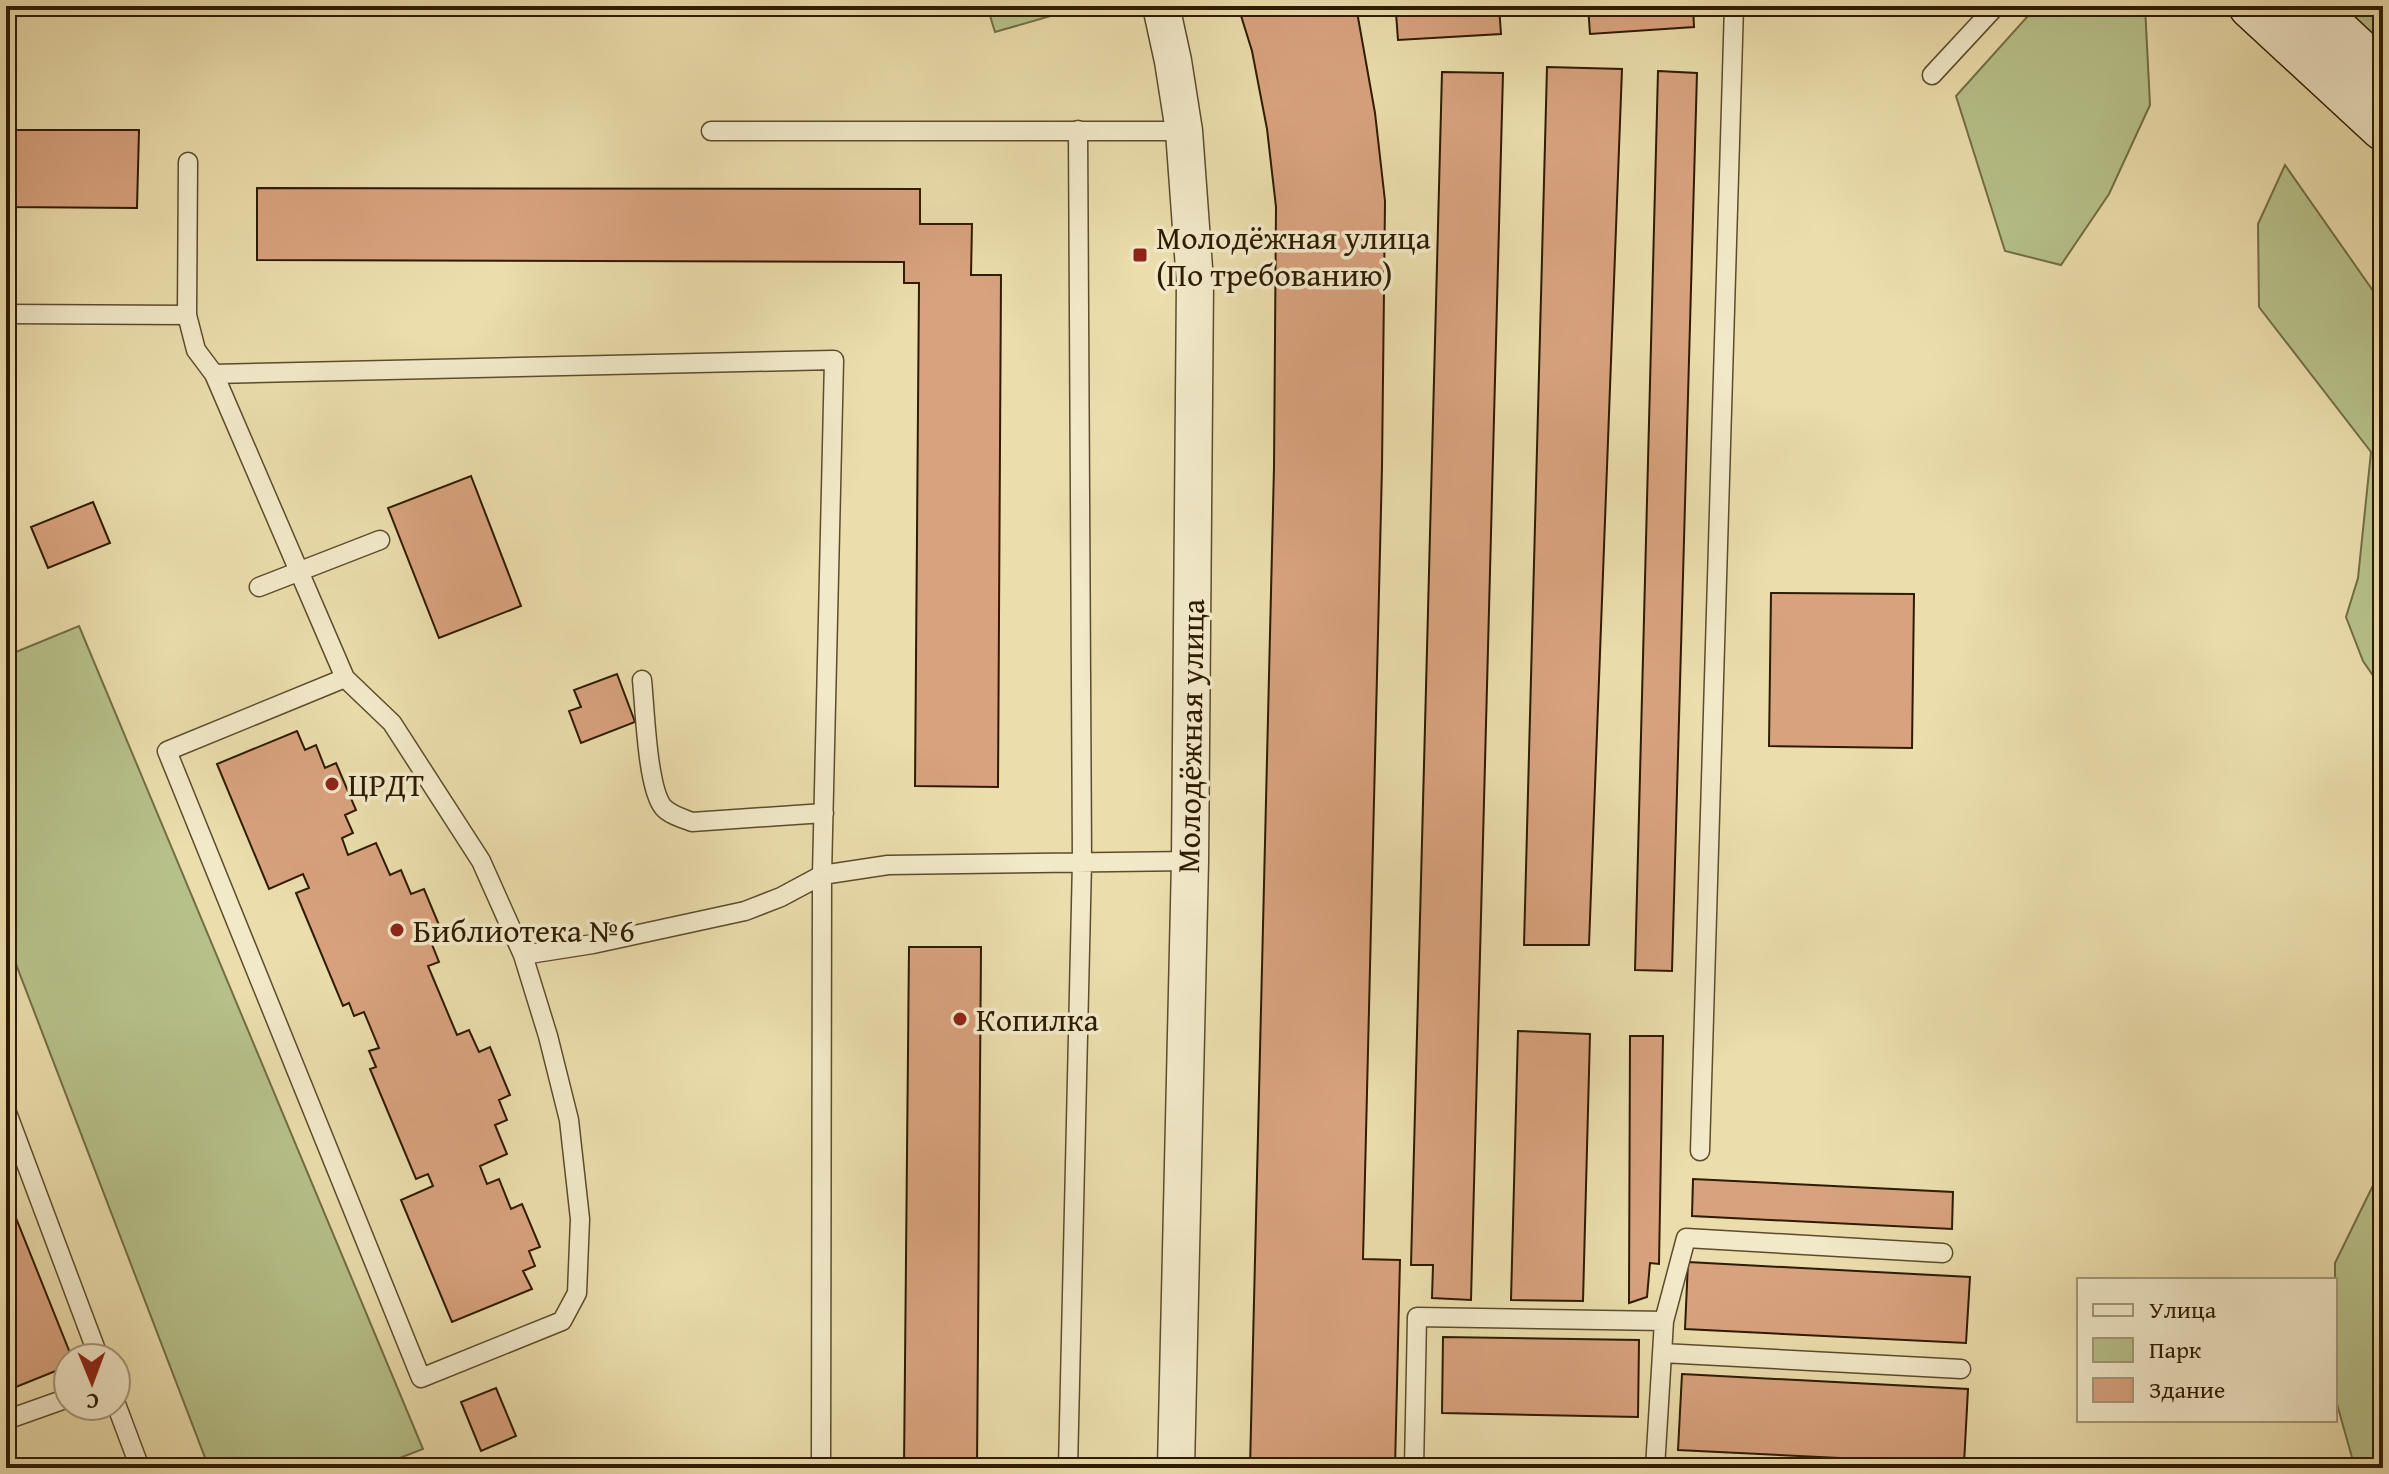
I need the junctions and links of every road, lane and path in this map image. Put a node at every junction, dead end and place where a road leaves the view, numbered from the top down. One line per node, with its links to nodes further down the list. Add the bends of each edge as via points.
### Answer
1 (1161, 6): 11 (street, Молодёжная улица)
2 (1734, 6): 27 (lane)
3 (1996, 6): 7 (lane)
4 (2251, 6): 8 (main road)
5 (2310, 6): 6 (main road)
6 (2383, 74)
7 (1932, 75)
8 (2383, 128)
9 (1078, 130): 10 (lane); 11 (lane); 23 (lane)
10 (711, 131)
11 (1184, 131): 22 (street, Молодёжная улица, via 1195,282)
12 (188, 162): 14 (lane)
13 (6, 314): 14 (lane)
14 (187, 315): 15 (lane, via 196,350)
15 (214, 374): 17 (lane); 21 (lane, via 834,360)
16 (380, 540): 17 (lane)
17 (299, 572): 18 (lane); 19 (lane)
18 (259, 587)
19 (345, 678): 25 (lane, via 392,723 481,861); 25 (lane, via 167,751 421,1378 562,1321 577,1293 580,1219 569,1120)
20 (642, 680): 21 (lane, via 653,783 663,806 677,817 692,822)
21 (824, 813): 24 (lane)
22 (1190, 861): 23 (lane); 39 (street, Молодёжная улица)
23 (1082, 862): 24 (lane, via 888,865); 38 (lane)
24 (822, 875): 25 (lane, via 745,911); 37 (lane)
25 (523, 955)
26 (6, 1110): 30 (lane)
27 (1700, 1151)
28 (1943, 1253): 29 (lane, via 1686,1238)
29 (1664, 1321): 31 (lane); 40 (lane, via 1417,1317)
30 (93, 1342)
31 (1662, 1353): 32 (lane); 41 (lane)
32 (1961, 1369)
33 (52, 1404): 34 (lane)
34 (6, 1420)
35 (123, 1422): 36 (lane)
36 (140, 1468)
37 (821, 1468)
38 (1068, 1468)
39 (1176, 1468)
40 (1414, 1468)
41 (1655, 1468)

